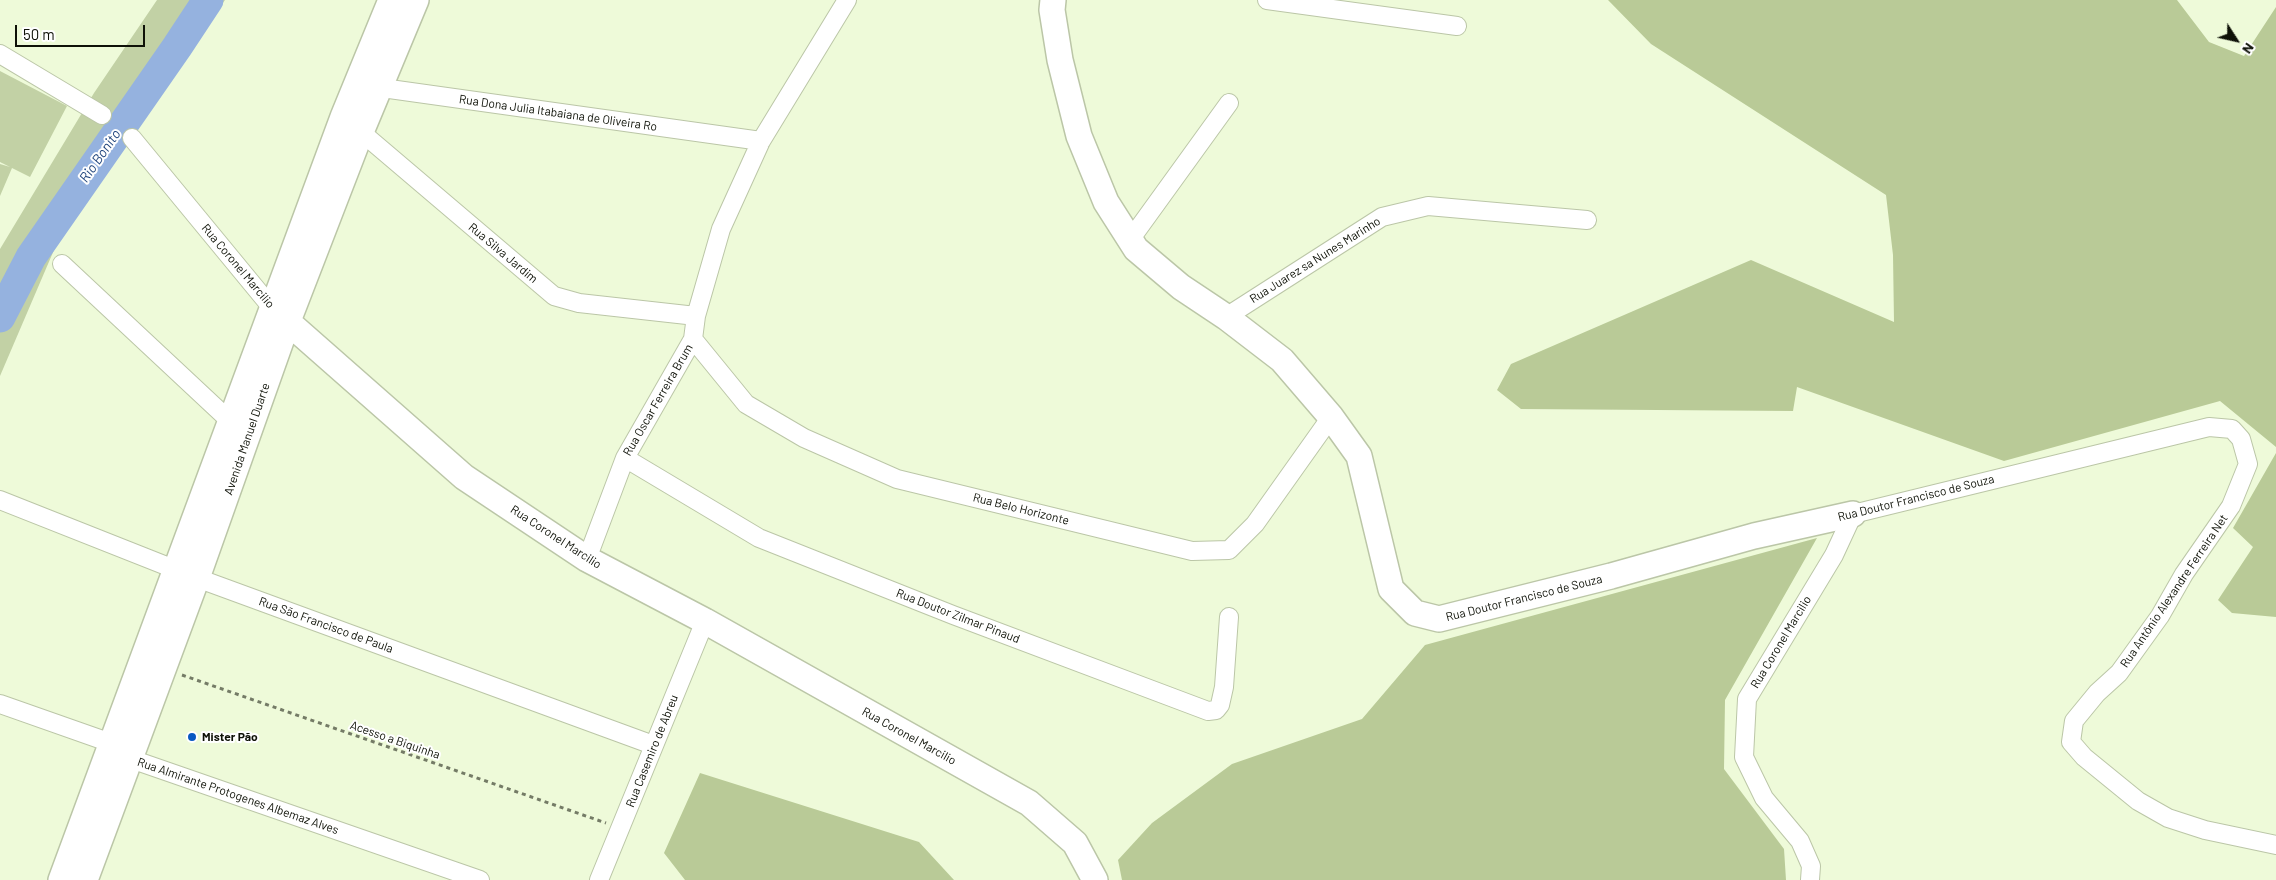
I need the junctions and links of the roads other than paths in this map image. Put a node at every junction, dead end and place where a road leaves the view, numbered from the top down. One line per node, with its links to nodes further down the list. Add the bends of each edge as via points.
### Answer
1 (391, 0): 8 (street, Avenida Manuel Duarte)
2 (416, 0): 8 (street, Avenida Manuel Duarte)
3 (847, 0): 13 (street, Rua Oscar Ferreira Brum)
4 (1053, 0): 15 (street, Rua Doutor Francisco de Souza, via 1060,60 1079,136 1106,202)
5 (1267, 0): 6 (street)
6 (1458, 26)
7 (0, 54): 10 (street)
8 (367, 86): 11 (street, Avenida Manuel Duarte); 13 (street, Rua Dona Julia Itabaiana de Oliveira Ro)
9 (1229, 103): 15 (street)
10 (102, 115)
11 (352, 124): 17 (street, Avenida Manuel Duarte); 18 (street, Rua Silva Jardim, via 554,296 579,303)
12 (132, 138): 17 (street, Rua Coronel Marcilio)
13 (761, 141): 18 (street, Rua Oscar Ferreira Brum, via 722,229)
14 (1587, 220): 19 (street, Rua Juarez sa Nunes Marinho, via 1428,206 1382,217)
15 (1130, 240): 19 (street, Rua Doutor Francisco de Souza, via 1136,249 1181,287)
16 (62, 264): 22 (street)
17 (280, 314): 22 (street, Avenida Manuel Duarte); 27 (street, Rua Coronel Marcilio, via 464,477); 28 (street, Avenida Manuel Duarte)
18 (696, 316): 20 (street, Rua Oscar Ferreira Brum)
19 (1226, 317): 21 (street, Rua Doutor Francisco de Souza, via 1282,360)
20 (693, 339): 21 (street, Rua Belo Horizonte, via 746,404 804,438 897,479 1192,551 1229,550 1255,524); 24 (street, Rua Oscar Ferreira Brum)
21 (1331, 417): 26 (street, Rua Doutor Francisco de Souza, via 1359,456 1390,589 1415,613 1439,619 1754,536)
22 (230, 421): 28 (street, Avenida Manuel Duarte)
23 (2209, 427): 26 (street, Rua Doutor Francisco de Souza); 35 (street, Rua Antônio Alexandre Ferreira Net, via 2232,429 2242,439 2248,464 2231,506 2129,659 2074,721 2071,742 2084,757 2138,801 2168,818 2205,830)
24 (625, 458): 27 (street, Rua Oscar Ferreira Brum); 29 (street, Rua Doutor Zilmar Pinaud, via 759,538 1208,711 1216,710 1220,705 1227,662)
25 (0, 500): 28 (street, Rua São Francisco de Paula)
26 (1853, 514): 41 (street, Rua Coronel Marcilio, via 1834,555 1746,699 1744,757 1764,798 1800,841 1811,866)
27 (587, 559): 30 (street, Rua Coronel Marcilio)
28 (186, 574): 32 (street, Avenida Manuel Duarte); 33 (street, Rua São Francisco de Paula); 34 (street, Avenida Manuel Duarte, via 164,669)
29 (1229, 617)
30 (704, 621): 33 (street, Rua Casemiro de Abreu); 40 (street, Rua Coronel Marcilio, via 1029,803 1075,842)
31 (0, 704): 32 (street, Rua Almirante Protogenes Albemaz Alves)
32 (112, 743): 34 (street, Rua Almirante Protogenes Albemaz Alves); 36 (street, Avenida Manuel Duarte)
33 (653, 746): 39 (street, Rua Casemiro de Abreu)
34 (130, 759): 37 (street, Avenida Manuel Duarte); 38 (street, Rua Almirante Protogenes Albemaz Alves)
35 (2276, 845)
36 (61, 880)
37 (86, 880)
38 (480, 880)
39 (599, 880)
40 (1095, 880)
41 (1810, 880)

